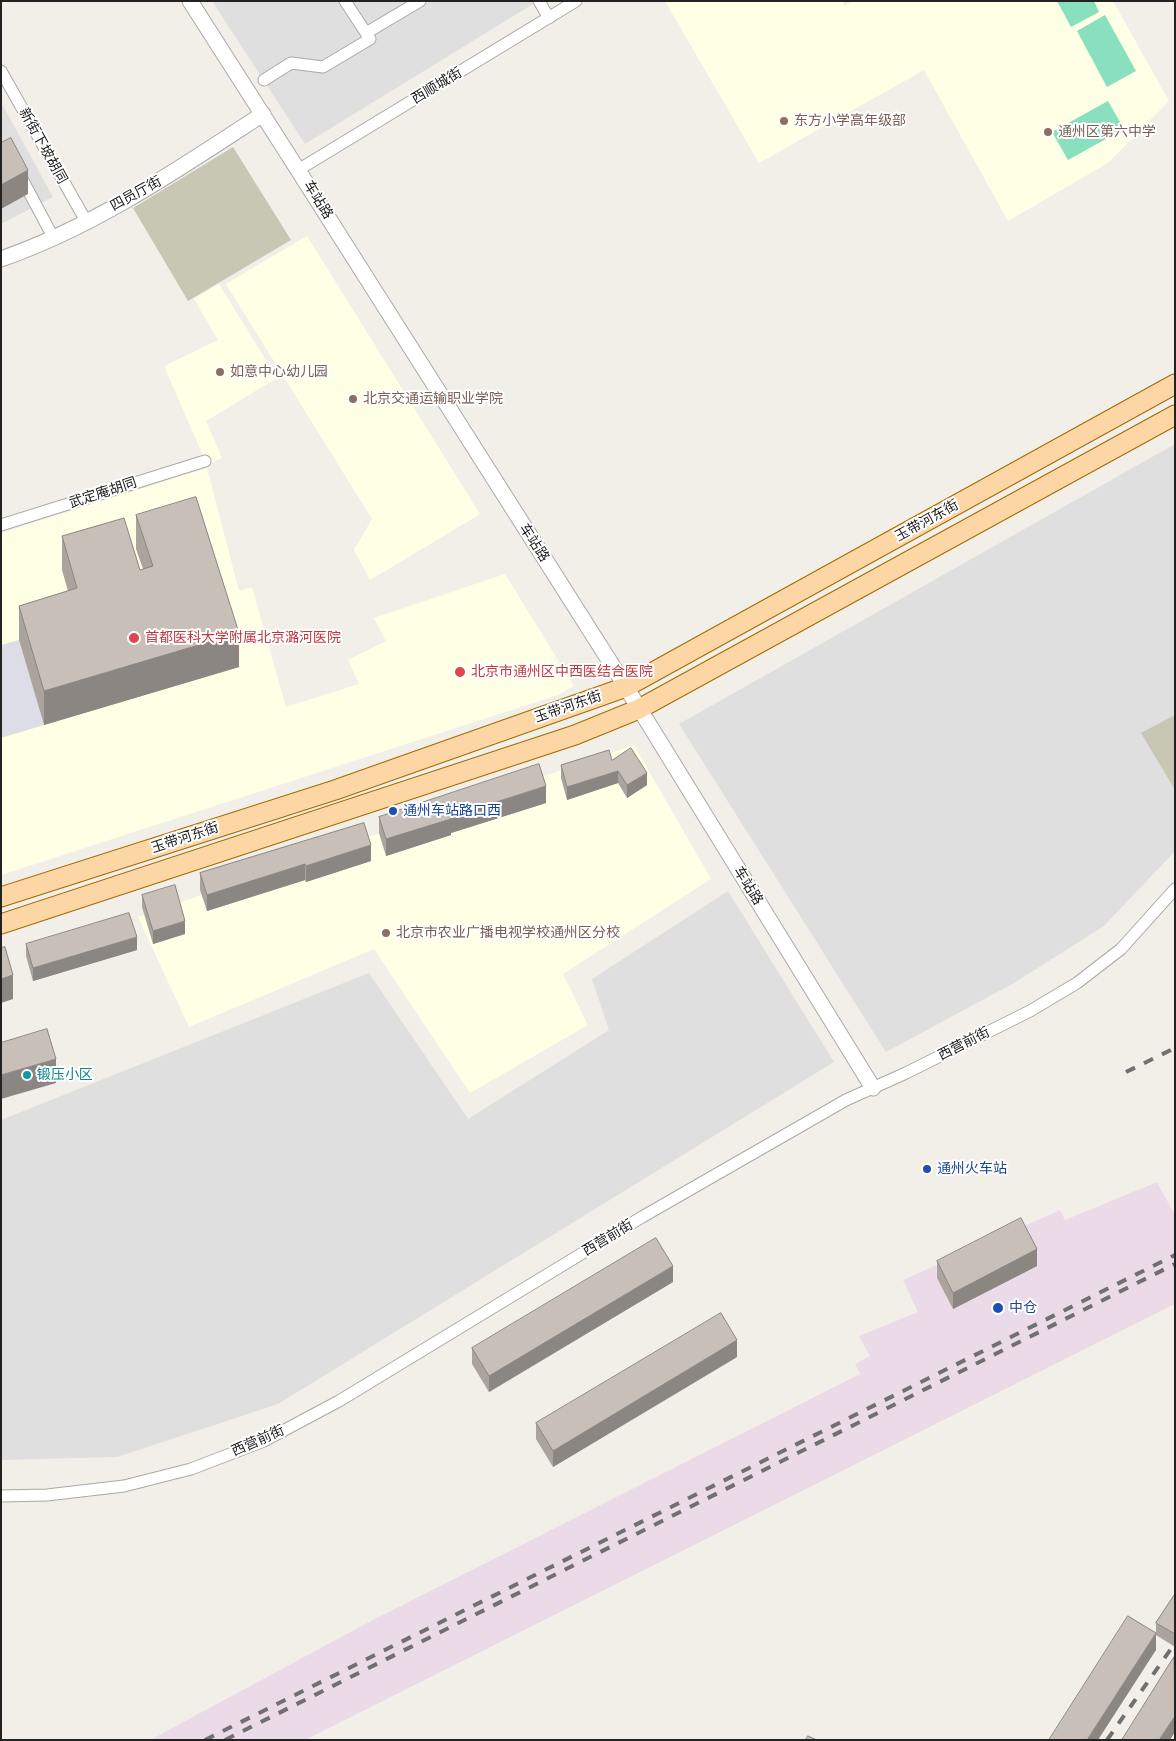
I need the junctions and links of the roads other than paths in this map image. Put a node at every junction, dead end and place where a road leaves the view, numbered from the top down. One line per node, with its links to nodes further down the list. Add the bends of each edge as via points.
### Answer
1 (190, 1): 10 (street, 车站路)
2 (345, 1): 7 (street)
3 (420, 1): 7 (street)
4 (539, 1): 6 (street)
5 (576, 1): 6 (street, 西顺城街)
6 (549, 18): 12 (street, 西顺城街)
7 (366, 34): 9 (street, via 370,39 323,67 290,63)
8 (1, 71): 13 (street, 新街下坡胡同)
9 (264, 80)
10 (263, 114): 12 (street, 车站路); 13 (street, 四员厅街, via 158,183)
11 (17, 169): 14 (street)
12 (298, 170): 20 (street, 车站路)
13 (86, 222): 14 (street, 四员厅街)
14 (53, 237): 15 (street, 四员厅街)
15 (1, 259)
16 (1175, 384): 20 (main road, 玉带河东街)
17 (1175, 415): 21 (main road, 玉带河东街)
18 (205, 461): 19 (street, 武定庵胡同)
19 (1, 525)
20 (626, 687): 21 (street, 车站路); 23 (main road, 玉带河东街, via 335,790)
21 (640, 710): 24 (main road, 玉带河东街, via 574,735); 25 (street, 车站路)
22 (1175, 889): 25 (street, 西营前街, via 1121,949 1078,983 1030,1011)
23 (1, 897)
24 (1, 924)
25 (872, 1088): 26 (street, 西营前街, via 642,1217 339,1401 264,1441 191,1469 124,1486 47,1495)
26 (1, 1496)

